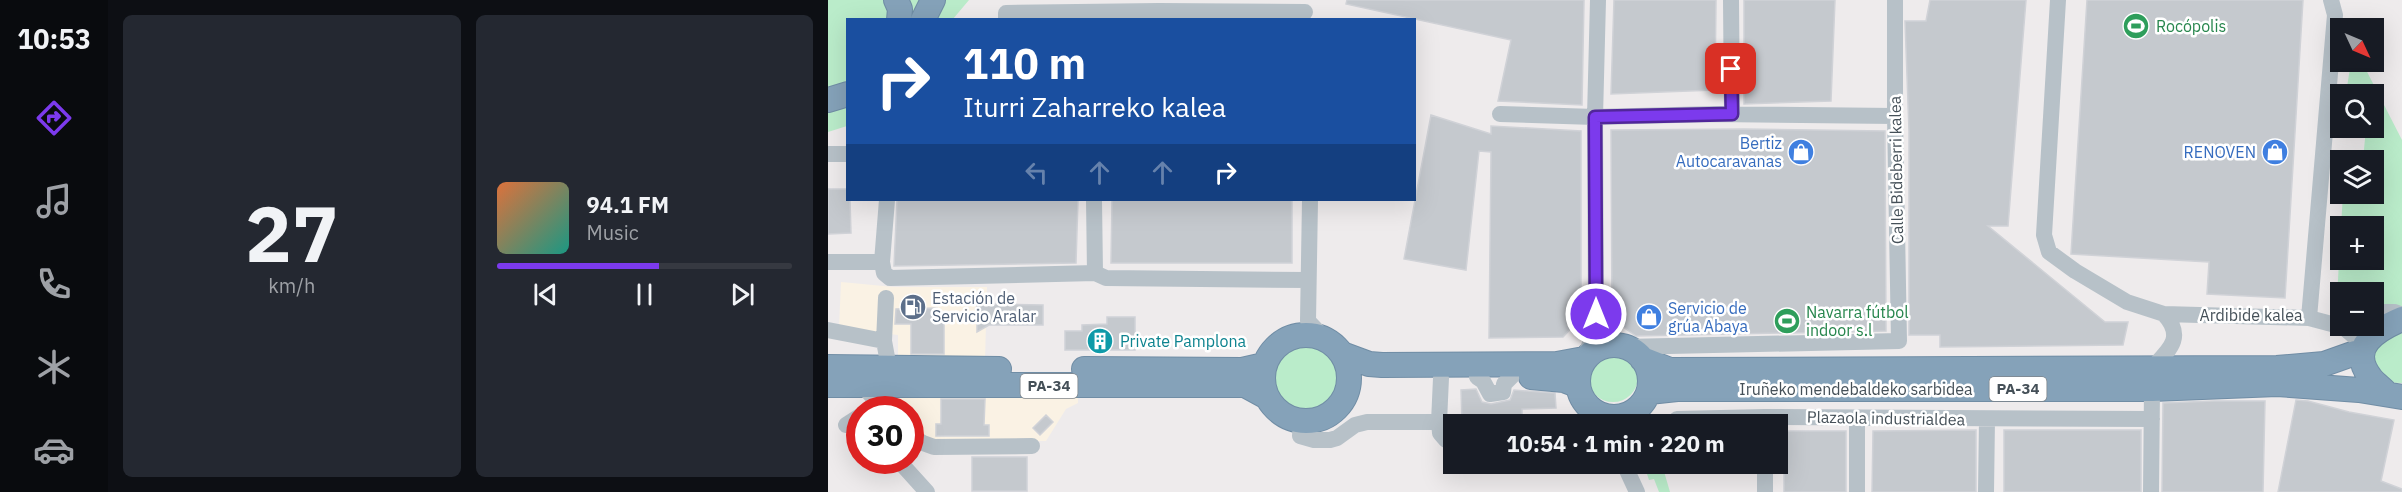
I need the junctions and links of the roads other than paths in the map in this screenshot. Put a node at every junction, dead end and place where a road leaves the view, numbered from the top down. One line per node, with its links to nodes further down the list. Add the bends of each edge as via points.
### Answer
1 (896, 0): 9 (highway)
2 (933, 0): 10 (highway)
3 (1598, 0): 19 (street)
4 (1731, 0): 17 (street)
5 (1895, 0): 18 (street, Calle Bideberri kalea)
6 (2058, 0): 32 (street, Ardibide kalea, via 2044,235 2049,252 2127,302)
7 (2331, 0): 35 (street, Ardibide kalea, via 2335,15)
8 (1305, 10): 11 (street, via 1006,13)
9 (899, 18)
10 (924, 18)
11 (1005, 18)
12 (846, 95): 13 (highway)
13 (828, 100)
14 (846, 106): 15 (highway)
15 (828, 111)
16 (1500, 114): 19 (street)
17 (1732, 114): 18 (street); 19 (street)
18 (1895, 116): 40 (street, Calle Bideberri kalea, via 1899,341)
19 (1595, 117): 31 (street)
20 (828, 154): 21 (street)
21 (846, 154)
22 (886, 201): 26 (street)
23 (1094, 201): 27 (street)
24 (1310, 201): 28 (street)
25 (828, 262): 26 (street)
26 (882, 262): 27 (street, via 884,273 890,278)
27 (1095, 273): 28 (street, via 1106,278)
28 (1307, 280): 38 (street, via 1308,321)
29 (886, 298): 37 (street)
30 (2384, 312): 34 (street)
31 (1596, 314): 40 (street, via 1611,337); 41 (street)
32 (2164, 314): 35 (street, Ardibide kalea); 46 (street, via 2171,322 2175,338)
33 (2330, 315): 35 (street)
34 (2402, 317): 39 (highway, Iruñeko mendebaldeko sarbidea / PA-34)
35 (2308, 318): 39 (street, via 2343,327)
36 (828, 330): 37 (street)
37 (884, 341): 44 (street)
38 (1334, 347): 41 (highway, via 1368,364 1382,365 1557,364); 42 (highway, via 1307,335 1289,338 1274,349); 50 (highway, via 1349,373)
39 (2362, 349): 46 (highway, Iruñeko mendebaldeko sarbidea / PA-34, via 2324,364); 52 (highway, Iruñeko mendebaldeko sarbidea / PA-34, via 2370,377)
40 (1630, 350): 41 (highway, via 1608,345); 46 (highway, Iruñeko mendebaldeko sarbidea / PA-34, via 1670,370); 54 (highway, via 1649,375)
41 (1584, 359): 49 (highway)
42 (1264, 365): 44 (highway, PA-34, via 1242,370); 53 (highway)
43 (828, 367): 44 (highway, PA-34)
44 (889, 368)
45 (1441, 378): 49 (highway, via 1512,376 1564,380); 50 (highway, via 1372,379); 61 (street)
46 (2152, 379): 52 (highway, Iruñeko mendebaldeko sarbidea / PA-34, via 2330,387); 54 (highway, Iruñeko mendebaldeko sarbidea / PA-34, via 1677,388); 58 (street)
47 (828, 385): 48 (highway, PA-34)
48 (863, 386): 51 (street); 53 (highway, PA-34, via 1245,385)
49 (1577, 386): 55 (highway, PA-34)
50 (1347, 393): 60 (highway, via 1329,415)
51 (871, 396)
52 (2398, 397)
53 (1267, 398): 60 (highway, PA-34, via 1277,411)
54 (1638, 409)
55 (1594, 414)
56 (1857, 417): 57 (street, Plazaola industrialdea); 59 (street, Plazaola industrialdea); 71 (street)
57 (1986, 418): 58 (street, Plazaola industrialdea); 72 (street)
58 (2152, 419): 73 (street)
59 (1788, 420)
60 (1301, 421): 61 (street, via 1300,436 1314,440 1337,438 1367,422)
61 (1439, 422): 62 (street)
62 (1443, 436)
63 (924, 443): 64 (street, via 934,447)
64 (1032, 446)
65 (911, 474): 68 (street)
66 (1630, 474): 69 (street)
67 (1765, 474): 70 (street)
68 (927, 492)
69 (1636, 492)
70 (1765, 492)
71 (1857, 492)
72 (1986, 492)
73 (2151, 492)

